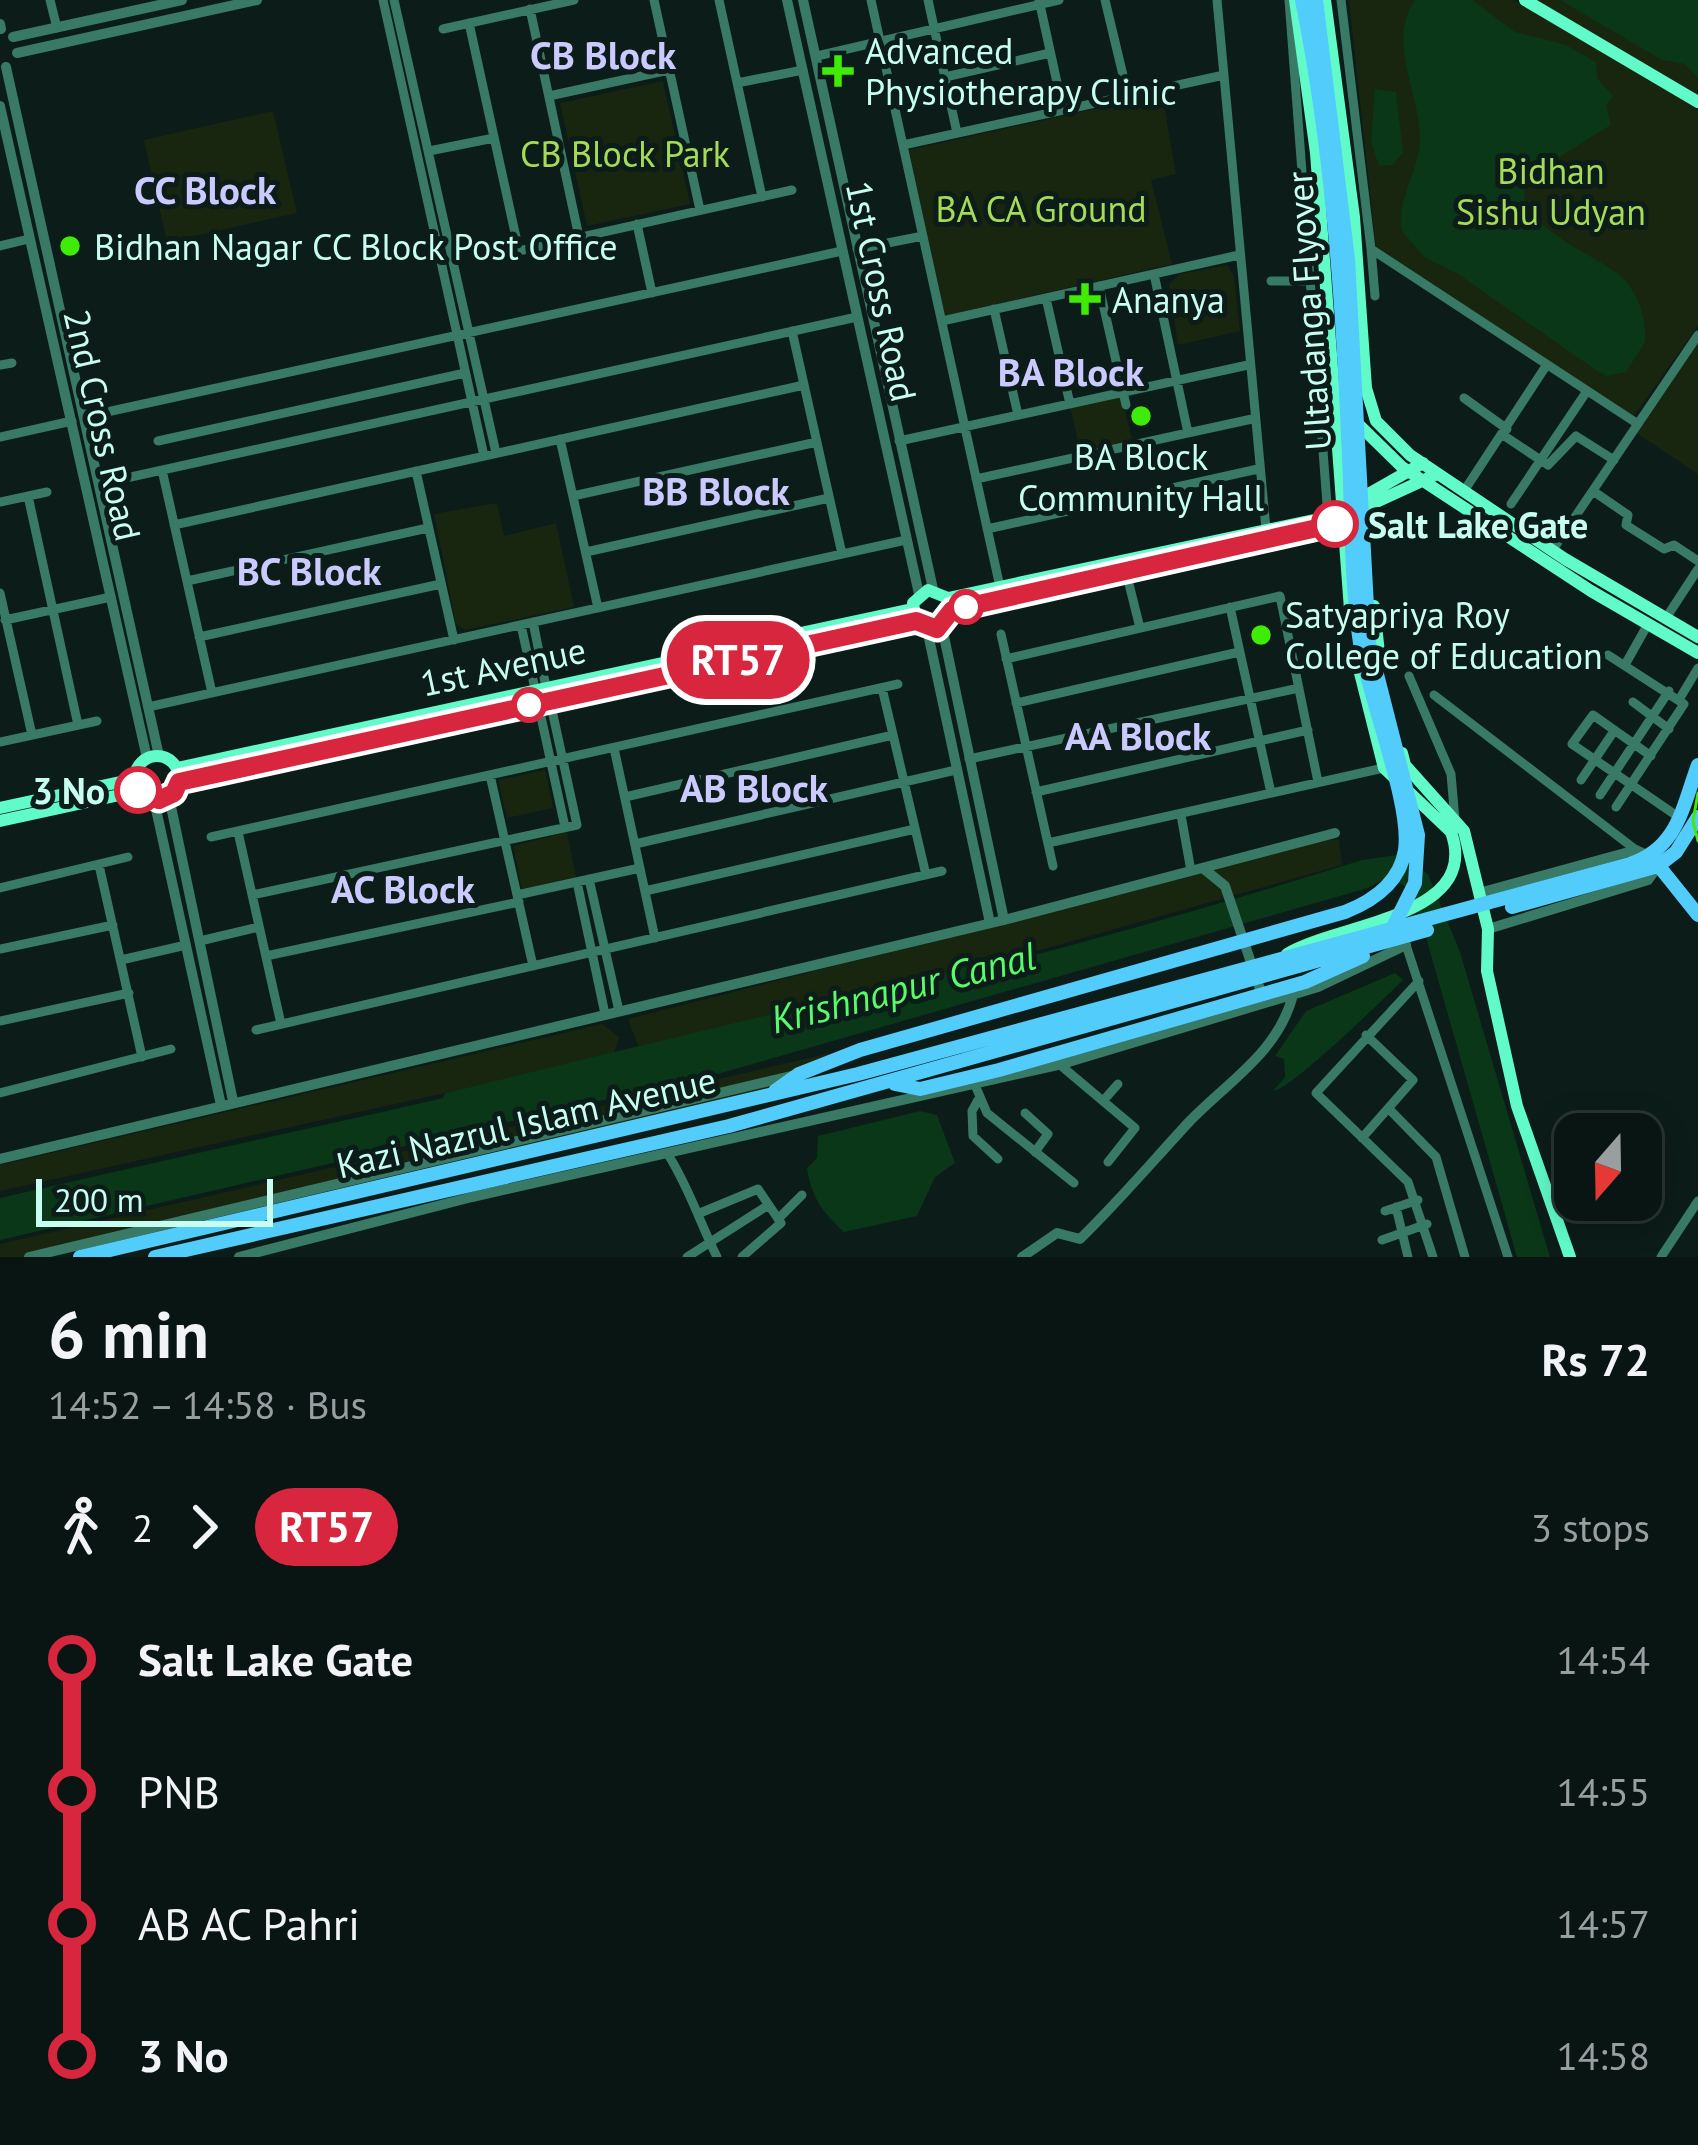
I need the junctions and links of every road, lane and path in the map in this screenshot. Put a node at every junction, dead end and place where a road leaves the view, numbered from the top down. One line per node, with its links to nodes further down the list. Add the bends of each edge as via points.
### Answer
1 (50, 0): 25 (street)
2 (182, 0): 25 (street)
3 (257, 0): 29 (street)
4 (383, 0): 51 (street)
5 (394, 0): 46 (street)
6 (574, 0): 21 (street)
7 (654, 0): 33 (street)
8 (719, 0): 37 (street)
9 (803, 0): 19 (street); 31 (street, 1st Cross Road)
10 (872, 0): 28 (street)
11 (928, 0): 23 (street)
12 (1059, 0): 20 (street)
13 (1106, 0): 39 (street)
14 (1217, 0): 35 (street)
15 (1296, 0): 49 (main road, Ultadanga Flyover); 67 (street); 87 (main road)
16 (1320, 0): 49 (main road, Ultadanga Flyover); 110 (main road, via 1354,218 1368,401 1382,431)
17 (1341, 0): 58 (street)
18 (1526, 0): 40 (main road)
19 (788, 2): 34 (street, 1st Cross Road)
20 (1039, 2): 23 (street); 30 (street)
21 (530, 9): 22 (street); 38 (street)
22 (469, 22): 26 (street); 44 (street)
23 (933, 26): 28 (street); 36 (street)
24 (0, 27): 27 (street)
25 (57, 28): 27 (street)
26 (443, 29)
27 (14, 37): 29 (street)
28 (880, 40): 31 (street); 45 (street)
29 (17, 52): 32 (street)
30 (1050, 52): 36 (street); 42 (street)
31 (817, 56): 57 (street, 1st Cross Road)
32 (3, 68): 63 (street, 2nd Cross Road)
33 (669, 70): 38 (street); 50 (street)
34 (803, 70): 37 (street); 60 (street, 1st Cross Road)
35 (1225, 75): 39 (street); 61 (street)
36 (945, 76): 43 (street)
37 (737, 83): 48 (street)
38 (549, 96): 54 (street)
39 (1128, 96): 42 (street)
40 (1698, 102)
41 (0, 106): 55 (street, 2nd Cross Road)
42 (1063, 110): 43 (street)
43 (957, 134): 45 (street)
44 (494, 138): 46 (street); 59 (street)
45 (903, 145): 53 (street)
46 (430, 152): 51 (street)
47 (792, 190): 48 (street)
48 (762, 196): 50 (street)
49 (1336, 196): 274 (main road, Ultadanga Flyover, via 1356,608 1370,700 1401,808 1400,867 1378,894 1345,912); 275 (main road, Ultadanga Flyover, via 1357,372 1365,602 1418,835 1412,893 1399,921 1376,947 1331,973 999,1070 920,1089)
50 (700, 210): 52 (street)
51 (436, 212): 76 (street)
52 (637, 224): 54 (street); 69 (street)
53 (923, 236): 57 (street); 74 (street)
54 (579, 237): 59 (street)
55 (29, 239): 56 (street); 65 (street, 2nd Cross Road)
56 (0, 246)
57 (857, 249): 78 (street, 1st Cross Road)
58 (1371, 249): 70 (street); 81 (street)
59 (518, 251): 62 (street)
60 (842, 251): 69 (street); 73 (street, 1st Cross Road)
61 (1240, 255): 64 (street); 80 (street)
62 (492, 257)
63 (52, 274): 65 (street); 94 (street, 2nd Cross Road)
64 (1154, 274): 68 (street); 83 (street)
65 (38, 278): 94 (street, 2nd Cross Road)
66 (1271, 281): 67 (street)
67 (1308, 281): 126 (street)
68 (1099, 286): 71 (street); 86 (street)
69 (652, 293): 76 (street)
70 (1375, 296)
71 (1046, 298): 72 (street); 90 (street)
72 (994, 309): 74 (street); 92 (street)
73 (857, 316): 75 (street); 79 (street, 1st Cross Road)
74 (942, 321): 96 (street)
75 (792, 331): 84 (street); 89 (street)
76 (463, 335): 82 (street); 89 (street); 94 (street)
77 (1698, 335): 95 (street)
78 (882, 362): 79 (street); 103 (street, 1st Cross Road)
79 (868, 365): 131 (street, 1st Cross Road)
80 (1248, 365): 83 (street); 93 (street)
81 (1546, 366): 85 (street); 98 (street)
82 (465, 373): 89 (street); 102 (street)
83 (1176, 380): 86 (street); 99 (street)
84 (804, 385): 101 (street); 104 (street)
85 (1587, 391): 95 (street); 109 (street)
86 (1123, 392): 90 (street); 91 (street)
87 (1336, 393): 110 (main road, via 1370,437); 126 (main road)
88 (1463, 398): 98 (street)
89 (478, 401): 107 (street); 112 (street)
90 (1070, 404): 92 (street)
91 (1126, 405)
92 (1018, 415): 96 (street)
93 (1252, 418): 99 (street); 111 (street)
94 (78, 419): 100 (street); 106 (street, 2nd Cross Road)
95 (1638, 424): 108 (street)
96 (965, 427): 103 (street); 115 (street)
97 (1130, 427): 105 (street)
98 (1505, 432): 109 (street); 118 (street)
99 (1188, 433): 105 (street)
100 (0, 437)
101 (560, 439): 107 (street); 121 (street)
102 (158, 441)
103 (899, 441): 141 (street, 1st Cross Road)
104 (817, 442): 121 (street); 122 (street)
105 (1135, 444): 115 (street)
106 (86, 453): 116 (street, 2nd Cross Road); 143 (street, 2nd Cross Road)
107 (490, 455): 113 (street)
108 (1614, 460): 109 (street, via 1576,436 1552,464); 117 (street)
109 (1539, 461): 125 (street)
110 (1417, 468): 114 (main road); 124 (main road)
111 (1258, 469): 129 (street); 130 (street)
112 (162, 470): 116 (street); 127 (street)
113 (416, 471): 127 (street); 128 (street)
114 (1432, 478): 118 (main road); 124 (main road); 152 (main road)
115 (976, 479): 129 (street)
116 (99, 484): 165 (street, 2nd Cross Road)
117 (1593, 490): 132 (street); 135 (street, via 1629,516 1626,525)
118 (1464, 491): 132 (main road)
119 (47, 492): 120 (street)
120 (28, 496): 123 (street); 147 (street)
121 (573, 496): 133 (street)
122 (830, 498): 133 (street); 134 (street)
123 (0, 502)
124 (1368, 502): 126 (main road); 196 (main road, via 1376,640)
125 (1511, 504)
126 (1336, 516): 130 (main road); 136 (main road); 198 (main road, via 1355,650)
127 (174, 525): 137 (street)
128 (428, 528): 137 (street); 139 (street)
129 (987, 529): 140 (street)
130 (1266, 529): 138 (main road)
131 (906, 540): 134 (street); 141 (street, 1st Cross Road)
132 (1552, 551): 148 (main road)
133 (586, 552): 145 (street)
134 (842, 554): 145 (street)
135 (1698, 565): 148 (street)
136 (1126, 572): 138 (main road); 153 (street)
137 (187, 581): 155 (street)
138 (1055, 581): 140 (main road); 144 (main road)
139 (441, 584): 155 (street); 157 (street)
140 (1000, 587): 144 (main road)
141 (926, 592): 144 (main road); 150 (main road)
142 (0, 593): 149 (street)
143 (111, 597): 147 (street); 165 (street, 2nd Cross Road)
144 (950, 604): 150 (main road)
145 (598, 608): 151 (street)
146 (1230, 608): 153 (street); 158 (street); 168 (street, via 1280,596)
147 (53, 609): 149 (street); 180 (street)
148 (1666, 618): 156 (main road)
149 (3, 620): 184 (street)
150 (924, 621): 172 (main road, 1st Avenue); 193 (street); 199 (street)
151 (527, 624): 157 (street); 172 (street)
152 (1648, 624): 159 (main road); 162 (street)
153 (1140, 628): 161 (street)
154 (1001, 634): 161 (street)
155 (199, 637): 170 (street)
156 (1698, 637)
157 (454, 640): 170 (street)
158 (1239, 652): 174 (street); 175 (street)
159 (1698, 653)
160 (1608, 655): 162 (street)
161 (1006, 658): 175 (street)
162 (1626, 663): 169 (street)
163 (1698, 668): 173 (street)
164 (1409, 676): 217 (street, via 1445,758)
165 (136, 683): 177 (street); 192 (street, 2nd Cross Road)
166 (898, 684): 167 (street)
167 (882, 688): 185 (street); 190 (street)
168 (1299, 688): 174 (street); 181 (street)
169 (1669, 691): 173 (street); 178 (street)
170 (212, 693): 177 (street)
171 (1434, 694): 228 (street)
172 (542, 695): 194 (street); 201 (main road, 1st Avenue)
173 (1680, 698): 182 (street, via 1683,710)
174 (1250, 699): 187 (street); 189 (street)
175 (1016, 703): 189 (street)
176 (1633, 703): 178 (street)
177 (148, 707): 192 (street)
178 (1652, 717): 182 (street); 188 (street)
179 (97, 721): 180 (street)
180 (78, 724): 184 (street)
181 (1308, 730): 187 (street); 205 (street)
182 (1670, 730): 191 (street)
183 (1614, 731): 188 (street); 195 (street); 195 (street, via 1593,715 1572,744)
184 (32, 735): 186 (street)
185 (892, 735): 204 (street); 211 (street)
186 (0, 742)
187 (1259, 742): 208 (street); 209 (street)
188 (1634, 745): 191 (street); 200 (street)
189 (1026, 747): 193 (street); 208 (street)
190 (614, 748): 194 (street); 211 (street)
191 (1651, 756): 207 (street)
192 (153, 757): 201 (main road); 206 (main road)
193 (969, 759): 213 (street)
194 (557, 760): 202 (street); 224 (street, via 571,826)
195 (1595, 760): 200 (street); 203 (street)
196 (1405, 765): 198 (street); 217 (main road)
197 (1698, 765): 219 (main road)
198 (1384, 768): 205 (street); 256 (main road, via 1435,812 1456,845 1454,868 1443,888 1409,909 1311,939)
199 (956, 770): 204 (street); 213 (street)
200 (1615, 774): 207 (street); 210 (street)
201 (178, 775): 212 (main road)
202 (490, 775): 221 (street); 224 (street)
203 (1581, 780)
204 (904, 782): 220 (street); 226 (street)
205 (1318, 782): 209 (street)
206 (136, 785): 212 (main road); 215 (main road); 218 (main road)
207 (1631, 785): 214 (street); 219 (street)
208 (1036, 792): 225 (street)
209 (1271, 793): 216 (street)
210 (1600, 795)
211 (625, 796): 226 (street)
212 (162, 798): 241 (street); 242 (street)
213 (971, 806): 244 (street); 245 (street)
214 (1616, 807)
215 (0, 808)
216 (1181, 815): 225 (street); 232 (street)
217 (1455, 820): 238 (main road)
218 (0, 821)
219 (1693, 821): 228 (main road, via 1676,852)
220 (915, 829): 234 (street); 237 (street)
221 (238, 832): 223 (street); 239 (street)
222 (1335, 833): 232 (street)
223 (211, 837)
224 (505, 840): 239 (street); 240 (street)
225 (1048, 843): 230 (street)
226 (635, 844): 231 (street)
227 (128, 857): 229 (street)
228 (1648, 858): 238 (street); 243 (main road); 248 (street, via 1648,880); 249 (main road, Kazi Nazrul Islam Avenue)
229 (99, 865): 236 (street); 246 (street)
230 (1054, 866)
231 (640, 868): 235 (street); 237 (street)
232 (1197, 870): 244 (street); 259 (street, via 1225,886)
233 (942, 871): 234 (street)
234 (926, 875): 250 (street)
235 (583, 881): 240 (street); 254 (street)
236 (0, 888)
237 (645, 891): 250 (street)
238 (1479, 893): 248 (main road)
239 (252, 896): 247 (street)
240 (518, 899): 255 (street); 258 (street)
241 (193, 906): 242 (street); 251 (street)
242 (178, 909): 252 (street)
243 (1698, 915)
244 (1004, 920): 245 (street)
245 (990, 923): 266 (street)
246 (113, 925): 253 (street); 257 (street)
247 (259, 927): 251 (street); 255 (street)
248 (1488, 929): 316 (main road, via 1486,971 1517,1106)
249 (1409, 935): 256 (main road, Kazi Nazrul Islam Avenue); 259 (main road, Kazi Nazrul Islam Avenue); 260 (street); 264 (street, Kazi Nazrul Islam Avenue, via 1350,976)
250 (655, 938): 254 (street)
251 (200, 941): 261 (street)
252 (186, 945): 257 (street); 263 (street)
253 (0, 949)
254 (598, 951): 258 (street); 266 (street)
255 (266, 956): 268 (street)
256 (1281, 958): 259 (main road, Kazi Nazrul Islam Avenue)
257 (122, 960): 262 (street)
258 (533, 966): 268 (street)
259 (1254, 973): 265 (street); 275 (main road, Kazi Nazrul Islam Avenue); 279 (main road, Kazi Nazrul Islam Avenue)
260 (1419, 981): 270 (street); 315 (street)
261 (211, 990): 263 (street); 282 (street)
262 (129, 993): 267 (street); 272 (street)
263 (196, 993): 282 (street)
264 (1293, 995): 265 (street, Kazi Nazrul Islam Avenue); 311 (street, via 1282,1026 1246,1070 1080,1239 1057,1233)
265 (1265, 1004): 273 (street, Kazi Nazrul Islam Avenue)
266 (612, 1012): 282 (street)
267 (0, 1021)
268 (281, 1024): 269 (street)
269 (256, 1030)
270 (1366, 1035): 283 (street, via 1413,1080); 286 (street, via 1316,1093)
271 (171, 1049): 272 (street)
272 (142, 1057): 278 (street)
273 (1059, 1064): 277 (street, Kazi Nazrul Islam Avenue); 281 (street)
274 (799, 1074): 279 (main road, Ultadanga Flyover); 304 (street, Kazi Nazrul Islam Avenue)
275 (890, 1084): 285 (main road, Kazi Nazrul Islam Avenue)
276 (1118, 1084): 281 (street)
277 (975, 1085): 280 (street); 285 (street, Kazi Nazrul Islam Avenue)
278 (0, 1094)
279 (768, 1096): 305 (main road, Kazi Nazrul Islam Avenue)
280 (979, 1100): 287 (street); 290 (street, via 973,1136)
281 (1103, 1101): 291 (street, via 1136,1131)
282 (227, 1103): 289 (street)
283 (1388, 1109): 286 (street); 314 (street, via 1436,1157)
284 (1025, 1113): 287 (street, via 1048,1134)
285 (731, 1133): 288 (street, Kazi Nazrul Islam Avenue); 306 (main road, Kazi Nazrul Islam Avenue)
286 (1362, 1138): 294 (street)
287 (1035, 1152): 292 (street)
288 (669, 1156): 297 (street); 303 (street, Kazi Nazrul Islam Avenue)
289 (0, 1159)
290 (998, 1159)
291 (1108, 1162)
292 (1073, 1183)
293 (802, 1195): 298 (street)
294 (1418, 1200): 299 (street); 300 (street, via 1390,1209)
295 (1698, 1201): 317 (street)
296 (767, 1206): 297 (street, via 758,1190); 298 (street); 302 (street)
297 (700, 1213): 302 (street)
298 (778, 1219): 310 (street)
299 (1426, 1224): 300 (street); 313 (street)
300 (1402, 1233): 301 (street); 312 (street)
301 (1382, 1240)
302 (710, 1243): 308 (street); 309 (street)
303 (288, 1250): 307 (street, Kazi Nazrul Islam Avenue)
304 (29, 1257)
305 (80, 1257)
306 (155, 1257)
307 (239, 1257)
308 (688, 1257)
309 (717, 1257)
310 (742, 1257)
311 (1022, 1257)
312 (1408, 1257)
313 (1433, 1257)
314 (1465, 1257)
315 (1508, 1257)
316 (1570, 1257)
317 (1661, 1257)

